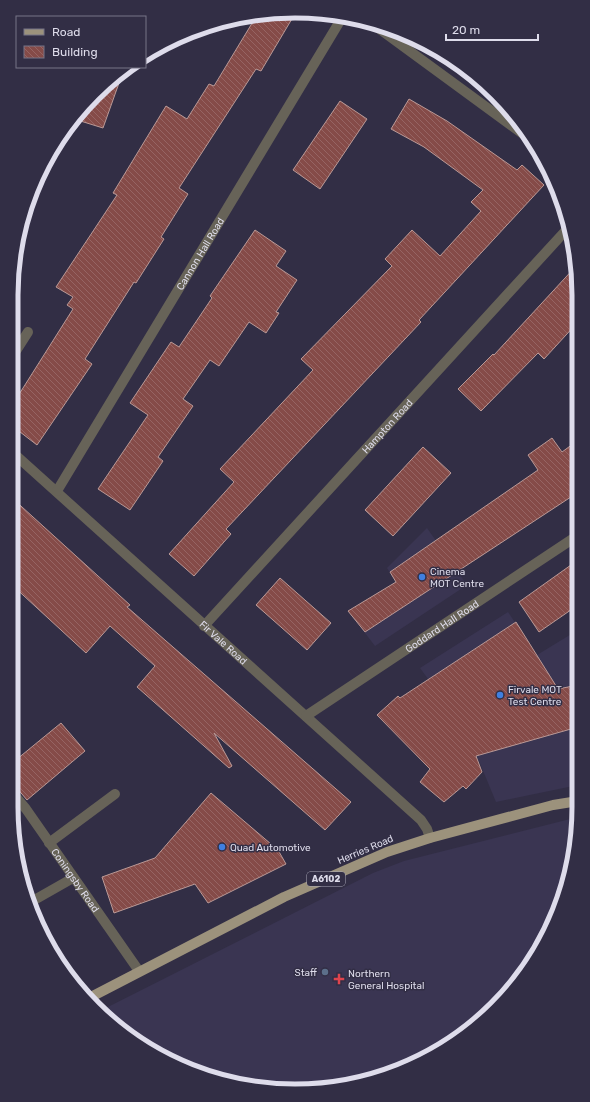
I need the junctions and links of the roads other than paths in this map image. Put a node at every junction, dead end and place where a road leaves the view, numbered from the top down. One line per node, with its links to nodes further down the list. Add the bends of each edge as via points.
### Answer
1 (340, 21): 8 (street, Cannon Hall Road)
2 (386, 34): 3 (street)
3 (518, 130)
4 (565, 231): 10 (street, Hampton Road)
5 (28, 332): 6 (street)
6 (18, 348)
7 (18, 457): 8 (street, Fir Vale Road)
8 (57, 491): 10 (street, Fir Vale Road)
9 (572, 540): 11 (street, Goddard Hall Road)
10 (204, 626): 11 (street, Fir Vale Road)
11 (306, 716): 15 (street, Fir Vale Road, via 421,820)
12 (115, 794): 16 (street)
13 (18, 799): 16 (street, Coningsby Road)
14 (572, 802): 15 (main road, Herries Road / A6102)
15 (430, 838): 19 (main road, Herries Road / A6102, via 387,852 284,898)
16 (49, 843): 17 (street, Coningsby Road)
17 (73, 878): 18 (street); 19 (street, Coningsby Road)
18 (35, 901)
19 (139, 971): 20 (main road, Herries Road / A6102)
20 (93, 996)

